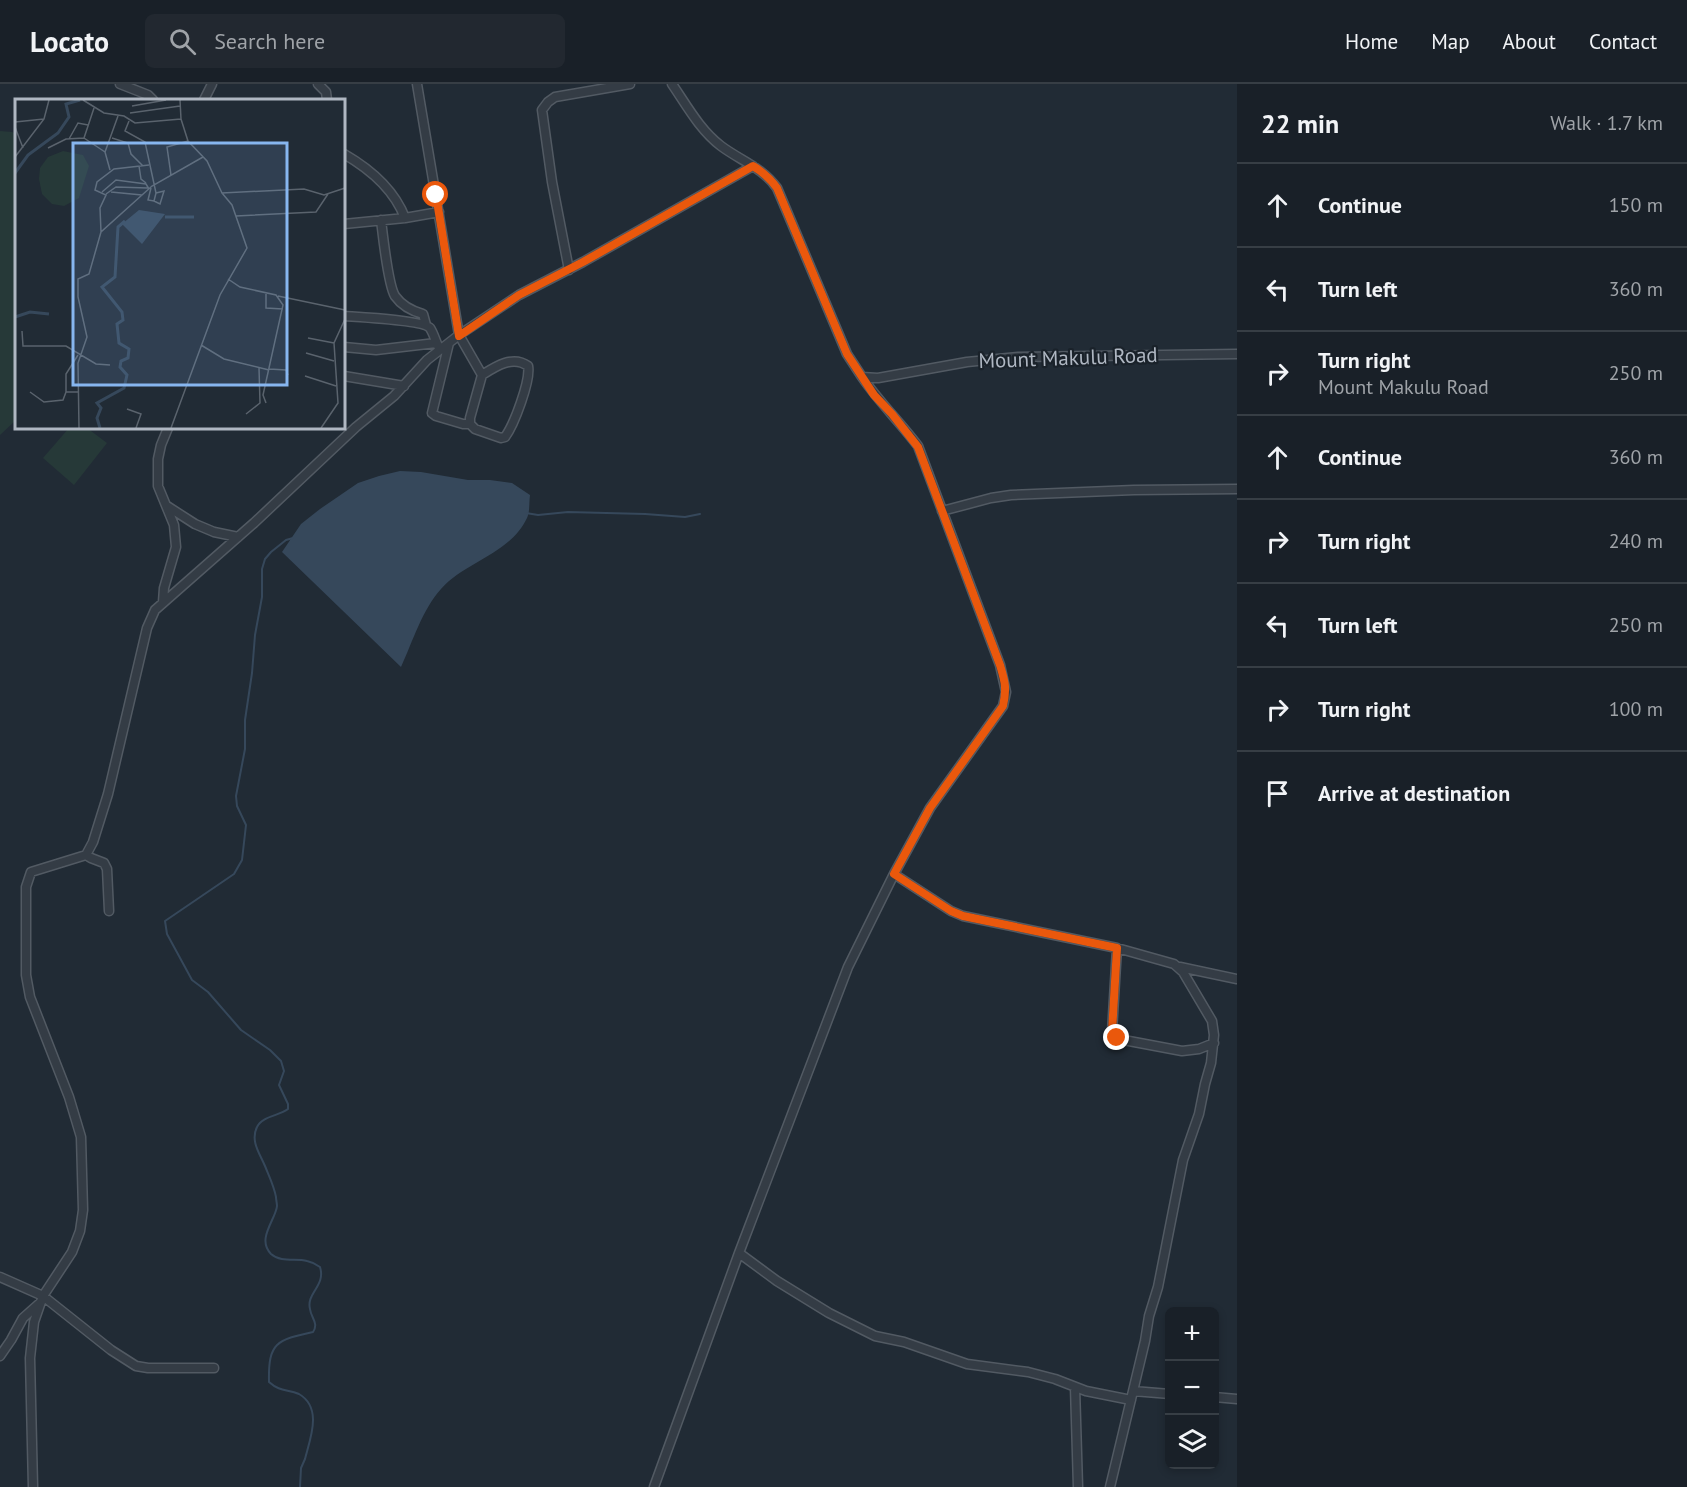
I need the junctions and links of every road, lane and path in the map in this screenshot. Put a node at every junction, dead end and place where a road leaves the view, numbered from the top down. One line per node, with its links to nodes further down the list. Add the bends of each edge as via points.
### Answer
1 (120, 84): 7 (street)
2 (212, 84): 8 (street)
3 (318, 84): 9 (street)
4 (417, 84): 12 (street)
5 (630, 84): 16 (street, via 555,98 542,110)
6 (672, 84): 11 (street, via 708,133)
7 (152, 99)
8 (204, 99)
9 (327, 99)
10 (345, 155): 13 (street, via 385,185)
11 (753, 166): 16 (street); 26 (street, via 777,188 847,354)
12 (439, 212): 13 (street); 19 (street)
13 (405, 218): 14 (street)
14 (381, 220): 15 (street); 18 (street, via 395,296 410,311 423,314)
15 (345, 224)
16 (569, 270): 19 (street, via 519,295)
17 (345, 316): 18 (street)
18 (426, 325): 21 (street)
19 (459, 336): 20 (street); 24 (street)
20 (449, 343): 21 (street); 28 (street, via 432,413)
21 (438, 346): 22 (street); 27 (street)
22 (345, 348)
23 (1237, 354): 26 (street, Mount Makulu Road, via 1018,357 878,378)
24 (482, 375): 28 (street); 28 (street, via 515,361 529,369 505,437)
25 (345, 376): 27 (street)
26 (862, 377): 32 (street, via 918,447)
27 (404, 386): 33 (street)
28 (470, 424)
29 (168, 429): 31 (street, via 158,459 158,486)
30 (1237, 489): 32 (street, via 1000,496)
31 (167, 506): 33 (street, via 195,524); 34 (street, via 177,547)
32 (942, 511): 36 (street, via 1000,665 1006,692 1003,706 930,808)
33 (238, 537): 34 (street)
34 (163, 602): 35 (street, via 147,628 108,794)
35 (86, 855): 37 (street, via 104,863 107,869); 44 (street, via 31,872 26,887 26,975 30,998 81,1137 80,1231 72,1252)
36 (894, 874): 38 (street, via 963,916); 42 (street, via 848,967)
37 (109, 911)
38 (1117, 948): 39 (street); 41 (street, via 1113,1038 1182,1051)
39 (1179, 967): 40 (street); 41 (street, via 1208,1013)
40 (1237, 980)
41 (1214, 1043): 49 (street, via 1199,1114 1183,1160)
42 (739, 1253): 47 (street, via 829,1313 875,1336 967,1364 1028,1372); 53 (street)
43 (0, 1278): 44 (street)
44 (43, 1299): 45 (street, via 23,1318); 46 (street, via 136,1366); 52 (street, via 34,1322 30,1358)
45 (0, 1356)
46 (214, 1368)
47 (1076, 1387): 49 (street); 54 (street)
48 (1165, 1394): 49 (street)
49 (1132, 1395): 55 (street)
50 (1219, 1397): 51 (street)
51 (1237, 1399)
52 (33, 1487)
53 (654, 1487)
54 (1078, 1487)
55 (1110, 1487)

